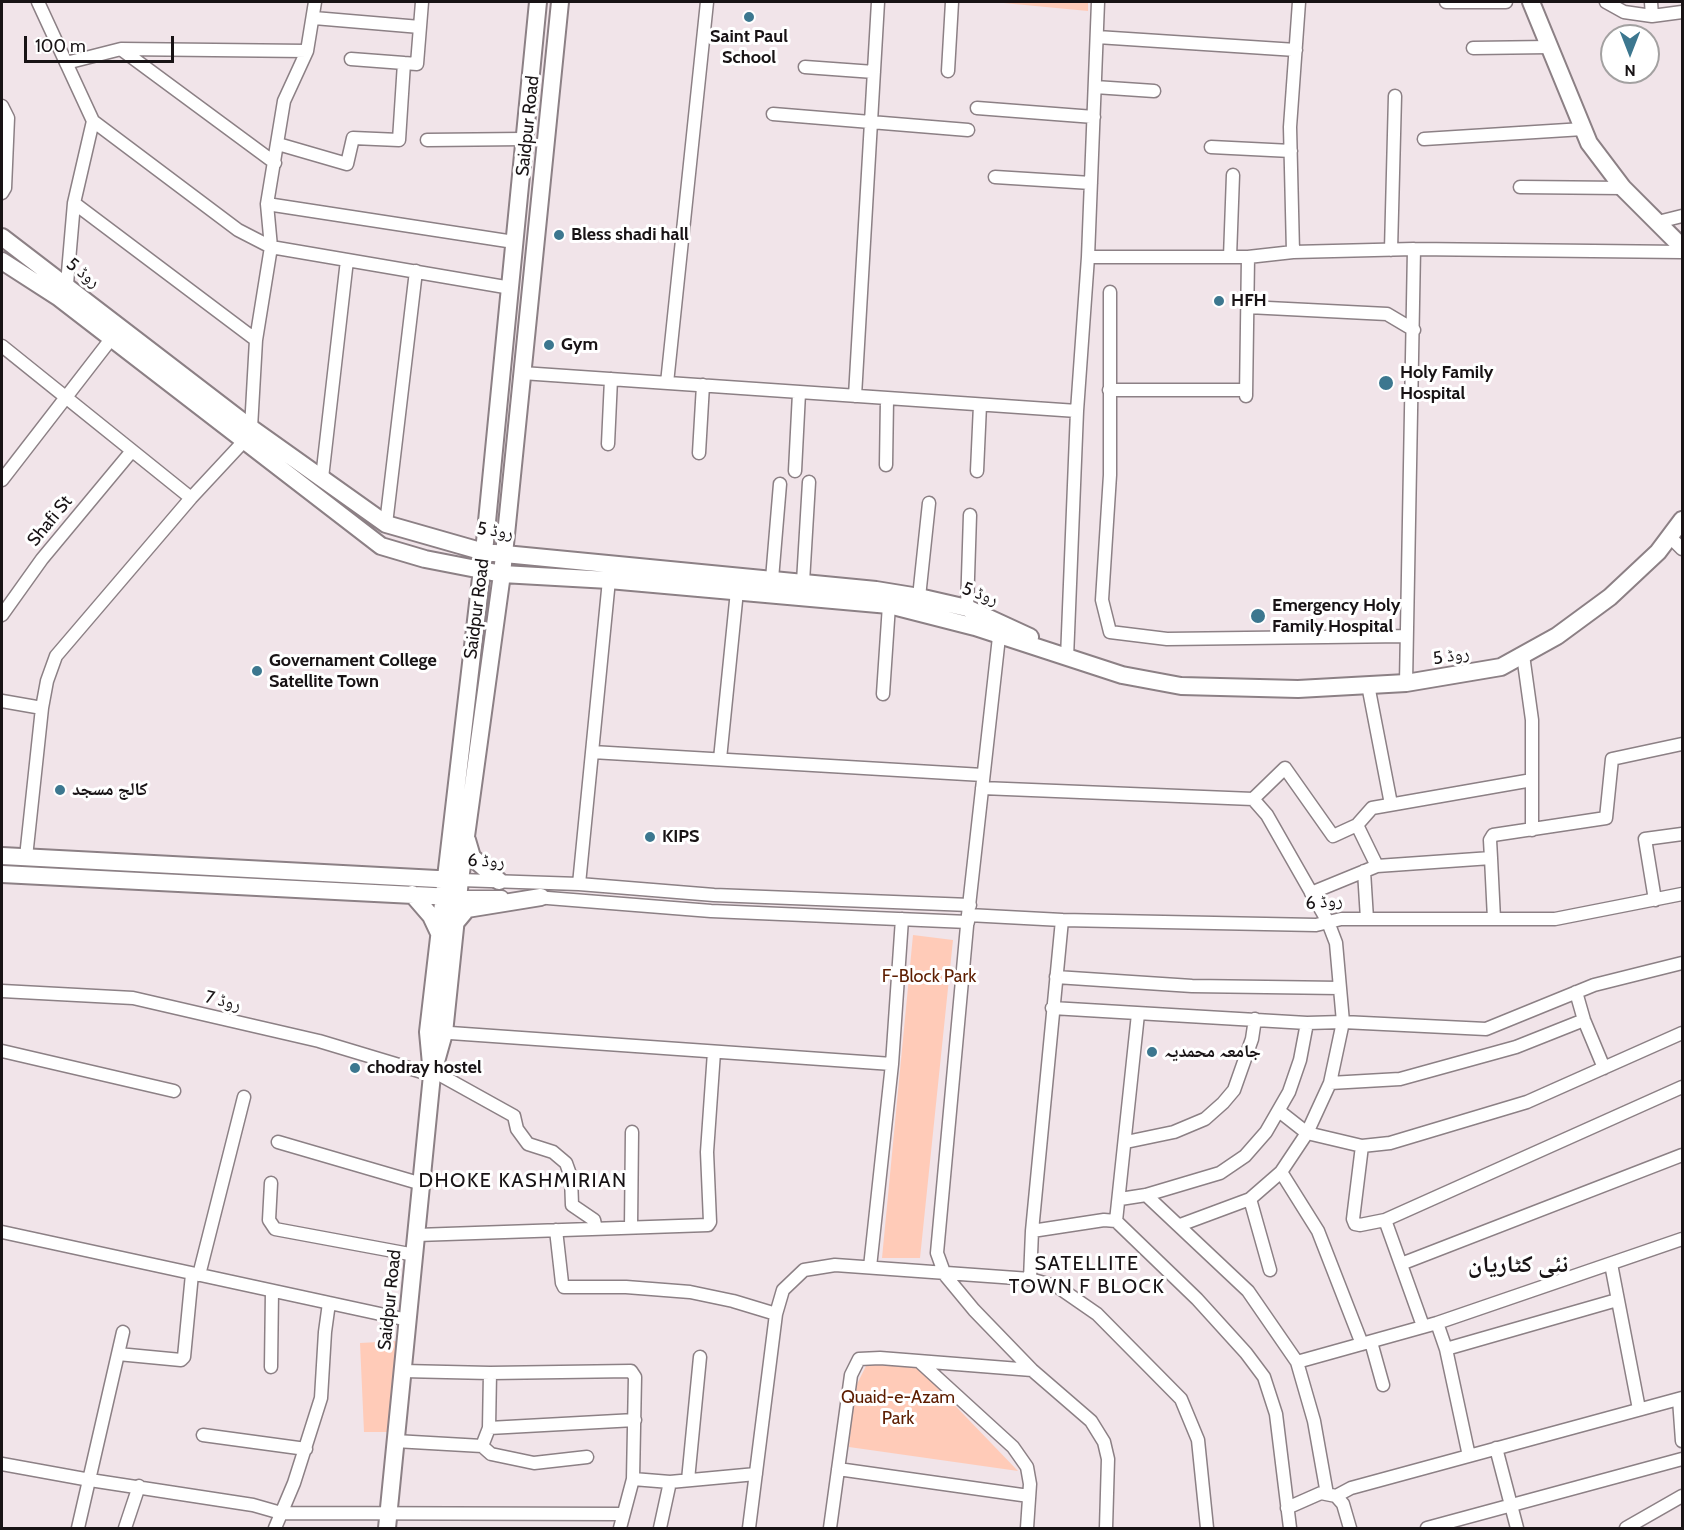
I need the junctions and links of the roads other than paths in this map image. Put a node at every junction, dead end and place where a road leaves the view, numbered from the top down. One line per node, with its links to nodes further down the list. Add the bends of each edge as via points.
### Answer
1 (38, 2): 27 (street)
2 (315, 2): 18 (street)
3 (422, 2): 19 (street)
4 (538, 2): 43 (main road, Saidpur Road)
5 (560, 2): 81 (main road, Saidpur Road)
6 (707, 2): 83 (street)
7 (878, 2): 31 (street)
8 (952, 2): 30 (street)
9 (1098, 2): 20 (street)
10 (1299, 2): 25 (street)
11 (1446, 2): 12 (street)
12 (1506, 2)
13 (1531, 2): 21 (main road)
14 (1606, 2): 17 (street, via 1624,12)
15 (1651, 2): 17 (street)
16 (1683, 12): 17 (street)
17 (1652, 16)
18 (314, 18): 19 (street); 24 (street)
19 (420, 27): 28 (street, via 417,64)
20 (1097, 37): 25 (street); 32 (street)
21 (1549, 47): 22 (street); 42 (main road)
22 (1473, 48)
23 (122, 50): 24 (street); 27 (street); 49 (street)
24 (307, 51): 46 (street, via 284,101)
25 (1296, 51): 48 (street)
26 (351, 59): 28 (street)
27 (66, 63): 39 (street)
28 (404, 63): 46 (street, via 399,140 353,138 347,164)
29 (805, 67): 31 (street)
30 (948, 71)
31 (874, 72): 40 (street)
32 (1095, 87): 33 (street); 38 (street)
33 (1154, 91)
34 (1395, 96): 64 (street)
35 (2, 106): 55 (street, via 8,118)
36 (977, 108): 38 (street)
37 (773, 114): 40 (street)
38 (1094, 117): 52 (street)
39 (93, 121): 56 (street); 62 (street, via 238,230)
40 (871, 121): 41 (street); 87 (street)
41 (968, 129)
42 (1583, 129): 44 (street); 54 (main road)
43 (524, 139): 45 (street); 61 (main road, Saidpur Road)
44 (1424, 139)
45 (427, 140)
46 (278, 144): 49 (street)
47 (1211, 147): 48 (street)
48 (1291, 151): 66 (street)
49 (275, 163): 57 (street)
50 (1233, 175): 68 (street)
51 (995, 177): 52 (street)
52 (1091, 183): 67 (street)
53 (1520, 187): 54 (street)
54 (1623, 188): 59 (main road)
55 (2, 193)
56 (74, 203): 74 (street); 79 (street)
57 (267, 204): 61 (street); 62 (street)
58 (1683, 216): 59 (street)
59 (1658, 222): 65 (main road)
60 (2, 237): 74 (main road, روڈ 5)
61 (514, 242): 73 (main road, Saidpur Road)
62 (271, 247): 70 (street); 79 (street)
63 (1414, 249): 64 (street); 65 (street); 77 (street)
64 (1391, 250): 66 (street)
65 (1683, 250)
66 (1293, 252): 69 (street)
67 (1088, 257): 68 (street); 91 (street)
68 (1230, 257): 69 (street)
69 (1248, 257): 76 (street)
70 (347, 260): 72 (street); 99 (street)
71 (2, 261): 74 (main road, روڈ 5)
72 (416, 271): 73 (street); 107 (street)
73 (511, 288): 110 (main road, Saidpur Road)
74 (62, 291): 78 (main road, روڈ 5); 92 (main road, روڈ 5)
75 (1110, 292): 85 (street)
76 (1248, 308): 77 (street, via 1387,314); 85 (street, via 1246,393)
77 (1414, 330): 123 (street)
78 (111, 339): 88 (street); 92 (main road, روڈ 5)
79 (256, 340): 92 (street)
80 (3, 350): 88 (street)
81 (522, 373): 82 (street); 111 (main road, Saidpur Road)
82 (610, 379): 83 (street); 93 (street)
83 (667, 384): 84 (street)
84 (703, 385): 86 (street); 95 (street)
85 (1109, 390): 123 (street, via 1110,475 1102,600 1110,632 1167,639)
86 (798, 393): 87 (street); 97 (street)
87 (855, 396): 89 (street)
88 (67, 398): 94 (street); 100 (street)
89 (887, 399): 90 (street); 96 (street)
90 (980, 405): 91 (street); 98 (street)
91 (1077, 411): 125 (street)
92 (248, 434): 99 (main road, روڈ 5); 103 (street); 112 (main road, روڈ 5, via 381,546)
93 (608, 444)
94 (131, 452): 103 (street); 121 (street, Shafi St, via 42,559)
95 (699, 453)
96 (886, 465)
97 (795, 471)
98 (977, 471)
99 (322, 478): 107 (main road, روڈ 5)
100 (2, 480)
101 (809, 482): 116 (street)
102 (780, 484): 114 (street)
103 (192, 498): 130 (street, via 56,656)
104 (929, 503): 118 (street)
105 (970, 515): 120 (street)
106 (1683, 520): 108 (main road, روڈ 5)
107 (386, 524): 110 (main road, روڈ 5)
108 (1670, 537): 109 (street); 124 (main road, روڈ 5, via 1610,597 1557,636)
109 (1683, 549)
110 (484, 552): 111 (main road, روڈ 5); 112 (main road, Saidpur Road)
111 (503, 552): 113 (main road, Saidpur Road); 114 (main road, روڈ 5)
112 (481, 571): 113 (main road, روڈ 5); 145 (main road, Saidpur Road)
113 (502, 574): 115 (main road, روڈ 5); 142 (main road, Saidpur Road)
114 (772, 579): 116 (main road, روڈ 5)
115 (609, 580): 117 (main road, روڈ 5); 132 (street)
116 (803, 582): 118 (main road, روڈ 5)
117 (737, 591): 119 (main road, روڈ 5); 133 (street)
118 (920, 597): 120 (main road, روڈ 5)
119 (889, 605): 122 (main road, روڈ 5); 128 (street)
120 (967, 608): 122 (main road, روڈ 5)
121 (2, 615)
122 (1000, 628): 125 (main road, روڈ 5); 134 (street)
123 (1405, 636): 126 (street)
124 (1523, 655): 126 (main road, روڈ 5, via 1501,667); 135 (street, via 1532,720)
125 (1067, 658): 127 (main road, روڈ 5, via 1122,675 1181,686 1298,689)
126 (1406, 683): 127 (main road, روڈ 5)
127 (1368, 686): 138 (street)
128 (883, 694)
129 (2, 701): 130 (street)
130 (42, 708): 144 (street)
131 (1683, 744): 140 (street, via 1612,759 1606,818)
132 (592, 752): 133 (street); 152 (street)
133 (720, 759): 134 (street)
134 (983, 775): 136 (street)
135 (1532, 780): 138 (street); 140 (street)
136 (982, 788): 137 (street); 162 (street)
137 (1253, 798): 139 (street, via 1285,768 1333,836); 154 (street, via 1267,815)
138 (1391, 804): 139 (street, via 1372,808)
139 (1357, 825): 147 (street)
140 (1532, 830): 146 (street, via 1490,837)
141 (1683, 834): 159 (street, via 1645,839)
142 (466, 836): 151 (main road, via 472,857); 153 (main road, Saidpur Road)
143 (2, 856): 144 (main road, روڈ 6)
144 (26, 857): 150 (main road, روڈ 6)
145 (448, 857): 150 (main road, via 430,871); 153 (main road, Saidpur Road)
146 (1491, 858): 147 (street); 166 (street)
147 (1377, 866): 148 (street)
148 (1364, 871): 154 (street); 165 (street)
149 (2, 874): 155 (main road, روڈ 6)
150 (399, 879): 153 (main road, روڈ 6)
151 (499, 881): 152 (street, روڈ 6); 153 (street, روڈ 6)
152 (579, 884): 157 (street, روڈ 6)
153 (452, 889): 155 (main road, روڈ 6); 158 (street, روڈ 6); 168 (main road, Saidpur Road); 170 (main road, Saidpur Road)
154 (1311, 893): 169 (street)
155 (412, 894): 170 (main road, via 431,916)
156 (1683, 894): 159 (street, روڈ 6)
157 (714, 895): 160 (street, روڈ 6); 161 (street)
158 (541, 897): 161 (street, روڈ 6); 168 (main road, via 467,909)
159 (1655, 900): 166 (street, روڈ 6, via 1555,919)
160 (872, 902): 162 (street, روڈ 6); 163 (street)
161 (711, 911): 163 (street, روڈ 6)
162 (969, 914): 164 (street, روڈ 6); 167 (street, روڈ 6); 222 (street, via 937,1252)
163 (870, 918): 164 (street, روڈ 6)
164 (902, 919): 186 (street)
165 (1367, 919): 166 (street, روڈ 6); 169 (street, روڈ 6)
166 (1494, 919)
167 (1062, 920): 169 (street, روڈ 6, via 1316,925); 172 (street)
168 (457, 921): 182 (main road, Saidpur Road)
169 (1328, 922): 173 (street, via 1336,943)
170 (439, 934): 182 (main road, Saidpur Road)
171 (1683, 963): 175 (street)
172 (1056, 977): 173 (street, via 1192,986); 176 (street)
173 (1340, 988): 180 (street)
174 (2, 991): 188 (street, روڈ 7, via 133,998 319,1041)
175 (1576, 992): 179 (street); 180 (street, via 1486,1029)
176 (1052, 1008): 177 (street); 212 (street)
177 (1138, 1014): 178 (street); 196 (street)
178 (1256, 1019): 181 (street); 196 (street, via 1234,1090 1223,1103 1205,1119 1174,1132)
179 (1584, 1020): 187 (street); 189 (street, via 1516,1047 1400,1079)
180 (1342, 1022): 181 (street); 189 (street)
181 (1307, 1023): 193 (street, via 1300,1060)
182 (436, 1032): 185 (street); 188 (main road, Saidpur Road)
183 (1683, 1033): 187 (street)
184 (2, 1051): 191 (street)
185 (714, 1052): 186 (street); 209 (street, via 707,1152 710,1221 704,1227)
186 (892, 1064): 219 (street)
187 (1604, 1068): 198 (street, via 1527,1102 1390,1143)
188 (433, 1073): 202 (main road, Saidpur Road); 210 (street, روڈ 7, via 514,1116 517,1129 528,1144 553,1152 566,1163 572,1205 594,1220)
189 (1330, 1083): 195 (street)
190 (1683, 1087): 206 (street)
191 (174, 1091)
192 (244, 1097): 221 (street)
193 (1279, 1112): 195 (street); 203 (street, via 1245,1156 1220,1173)
194 (632, 1132): 209 (street)
195 (1307, 1133): 198 (street); 200 (street)
196 (1126, 1142): 204 (street)
197 (278, 1143): 202 (street)
198 (1362, 1146): 206 (street, via 1353,1219 1360,1225)
199 (1683, 1155): 217 (street)
200 (1281, 1172): 205 (street); 232 (street, via 1318,1231)
201 (271, 1183): 216 (street, via 269,1220 275,1229)
202 (422, 1184): 214 (main road, Saidpur Road)
203 (1146, 1196): 204 (street); 208 (street)
204 (1120, 1199): 207 (street)
205 (1250, 1199): 208 (street); 220 (street)
206 (1385, 1220): 217 (street)
207 (1116, 1221): 212 (street); 268 (street, via 1197,1299 1264,1377 1276,1414)
208 (1179, 1225): 236 (street, via 1248,1291)
209 (631, 1227): 210 (street)
210 (597, 1229): 211 (street)
211 (556, 1230): 214 (street); 227 (street, via 564,1287 690,1292)
212 (1032, 1231): 223 (street)
213 (2, 1232): 221 (street)
214 (417, 1235): 216 (main road, Saidpur Road)
215 (1682, 1240): 218 (street)
216 (415, 1255): 228 (main road, Saidpur Road)
217 (1401, 1264): 230 (street)
218 (1611, 1264): 225 (street); 229 (street)
219 (870, 1267): 222 (street); 227 (street, via 835,1265 804,1270 783,1290)
220 (1270, 1270)
221 (195, 1274): 224 (street); 234 (street, via 184,1357 181,1360)
222 (945, 1275): 223 (street); 239 (street)
223 (1030, 1279): 283 (street, via 1058,1287 1097,1314 1181,1399 1198,1440)
224 (272, 1291): 226 (street); 238 (street)
225 (1617, 1300): 233 (street); 244 (street)
226 (330, 1303): 228 (street); 252 (street, via 321,1398)
227 (776, 1314): 258 (street)
228 (408, 1320): 240 (main road, Saidpur Road)
229 (1437, 1323): 230 (street); 233 (street)
230 (1424, 1326): 232 (street)
231 (123, 1332): 234 (street)
232 (1367, 1343): 236 (street); 242 (street)
233 (1446, 1349): 254 (street)
234 (118, 1354): 260 (street)
235 (700, 1357): 261 (street)
236 (1297, 1362): 264 (street)
237 (921, 1363): 239 (street); 257 (street, via 859,1359 851,1375); 265 (street, via 1013,1447 1027,1467)
238 (271, 1367)
239 (1032, 1370): 282 (street, via 1091,1421 1104,1442 1108,1459)
240 (403, 1371): 241 (street); 248 (main road, Saidpur Road)
241 (490, 1373): 245 (street, via 630,1371 635,1377); 246 (street)
242 (1383, 1385)
243 (1681, 1399): 244 (street); 249 (street)
244 (1639, 1409): 251 (street)
245 (634, 1420): 246 (street); 259 (street)
246 (489, 1428): 250 (street)
247 (203, 1435): 252 (street)
248 (395, 1441): 250 (street); 272 (main road, Saidpur Road)
249 (1683, 1441)
250 (482, 1446): 253 (street, via 491,1454 534,1462)
251 (1496, 1448): 254 (street); 267 (street)
252 (306, 1449): 269 (street)
253 (587, 1456)
254 (1469, 1456): 264 (street)
255 (1683, 1459): 267 (street)
256 (2, 1464): 260 (street)
257 (838, 1469): 265 (street); 280 (street)
258 (756, 1474): 261 (street); 279 (street)
259 (633, 1479): 262 (street); 270 (street)
260 (90, 1480): 263 (street); 273 (street)
261 (688, 1480): 262 (street)
262 (670, 1482): 278 (street)
263 (139, 1486): 269 (street); 274 (street)
264 (1331, 1495): 268 (street, via 1321,1493); 285 (street, via 1342,1504)
265 (1029, 1496): 281 (street)
266 (1683, 1496): 288 (street)
267 (1511, 1504): 286 (street); 287 (street)
268 (1287, 1508): 284 (street)
269 (281, 1512): 271 (street); 275 (street)
270 (622, 1514): 272 (street); 277 (street)
271 (327, 1515): 272 (street); 276 (street)
272 (388, 1521)
273 (78, 1528)
274 (125, 1528)
275 (275, 1528)
276 (325, 1528)
277 (620, 1528)
278 (660, 1528)
279 (749, 1528)
280 (830, 1528)
281 (1028, 1528)
282 (1106, 1528)
283 (1207, 1528)
284 (1290, 1528)
285 (1350, 1528)
286 (1427, 1528)
287 (1517, 1528)
288 (1626, 1528)

